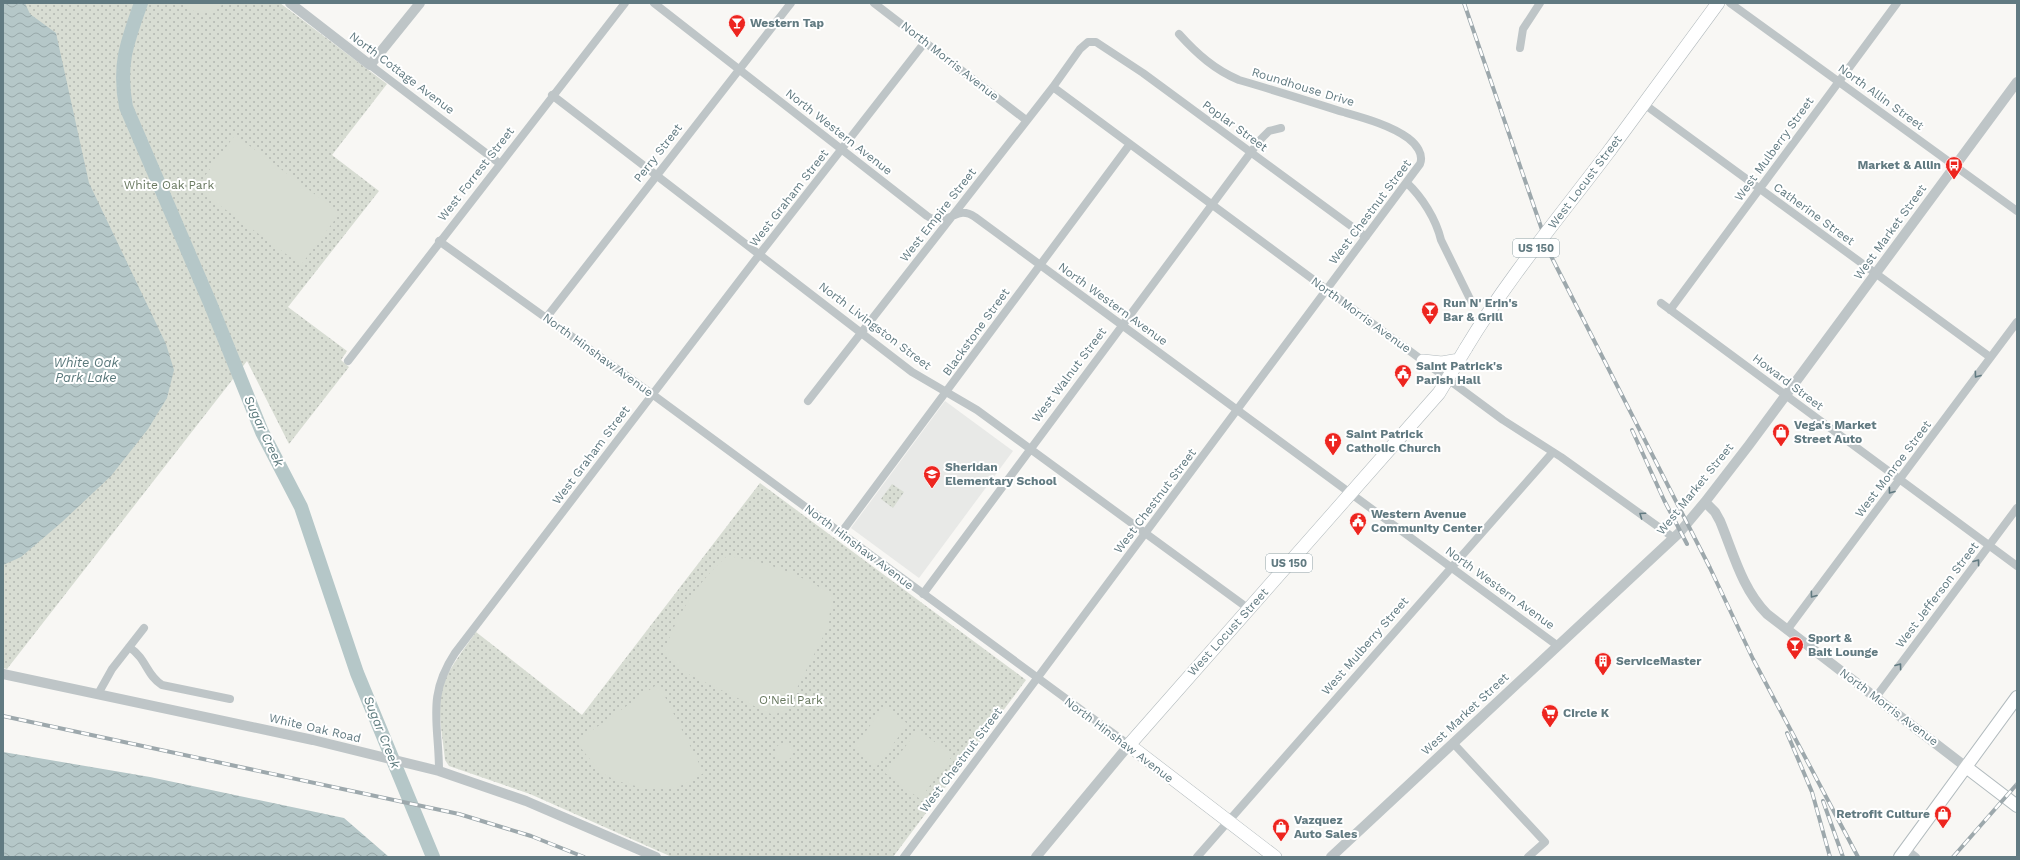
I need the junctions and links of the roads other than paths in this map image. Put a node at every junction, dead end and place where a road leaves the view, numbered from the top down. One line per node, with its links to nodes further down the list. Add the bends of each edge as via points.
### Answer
1 (290, 3): 15 (street, North Cottage Avenue)
2 (420, 3): 15 (street)
3 (625, 3): 20 (street, West Forrest Street)
4 (654, 3): 16 (street, North Western Avenue)
5 (791, 3): 16 (street, Perry Street)
6 (874, 3): 12 (street, North Morris Avenue)
7 (1540, 3): 14 (street, via 1523,29)
8 (1718, 3): 21 (main road, West Locust Street / US 150)
9 (1730, 3): 17 (street, North Allin Street)
10 (1897, 3): 17 (street, West Mulberry Street)
11 (1179, 34): 27 (street, Roundhouse Drive, via 1226,74 1388,128 1414,143)
12 (926, 42): 22 (street, North Morris Avenue); 25 (street, West Graham Street)
13 (1087, 43): 19 (street, West Empire Street); 26 (street, Poplar Street, via 1093,42 1102,46 1143,73)
14 (1520, 48)
15 (370, 65): 28 (street, North Cottage Avenue)
16 (739, 69): 25 (street, North Western Avenue); 30 (street, Perry Street)
17 (1839, 82): 29 (street, North Allin Street); 32 (street, West Mulberry Street)
18 (2017, 82): 29 (street, West Market Street)
19 (1053, 87): 22 (street, West Empire Street); 24 (street, North Morris Avenue)
20 (552, 95): 28 (street, West Forrest Street); 30 (street, North Livingston Street)
21 (1644, 104): 32 (street, Catherine Street); 51 (main road, West Locust Street / US 150, bridge, via 1482,322)
22 (1026, 120): 35 (street, West Empire Street)
23 (1281, 128): 26 (street, West Walnut Street, via 1265,134)
24 (1130, 144): 33 (street, North Morris Avenue); 39 (street, Blackstone Street)
25 (842, 149): 35 (street, North Western Avenue, via 933,220); 38 (street, West Graham Street)
26 (1250, 152): 33 (street, West Walnut Street); 36 (street, Poplar Street)
27 (1422, 157): 31 (street, West Chestnut Street)
28 (499, 163): 37 (street, West Forrest Street)
29 (1955, 166): 34 (street, North Allin Street); 40 (street, West Market Street)
30 (656, 175): 38 (street, North Livingston Street); 45 (street, Perry Street)
31 (1407, 183): 36 (street, West Chestnut Street); 42 (street, via 1418,194 1439,230 1441,240)
32 (1760, 189): 40 (street, Catherine Street); 44 (street, West Mulberry Street)
33 (1211, 204): 41 (street, North Morris Avenue); 47 (street, West Walnut Street)
34 (2017, 211)
35 (952, 216): 39 (street, North Western Avenue, via 968,212); 48 (street, West Empire Street)
36 (1366, 237): 41 (street, West Chestnut Street)
37 (439, 241): 45 (street, North Hinshaw Avenue); 50 (street, West Forrest Street)
38 (760, 254): 48 (street, North Livingston Street); 55 (street, West Graham Street)
39 (1040, 266): 47 (street, North Western Avenue); 54 (street, Blackstone Street)
40 (1875, 274): 49 (street, Catherine Street); 56 (street, West Market Street)
41 (1327, 290): 52 (street, North Morris Avenue); 58 (street, West Chestnut Street)
42 (1471, 301)
43 (1661, 303): 44 (street, Howard Street)
44 (1670, 310): 56 (street, Howard Street)
45 (546, 318): 55 (street, North Hinshaw Avenue)
46 (2017, 322): 49 (street, West Monroe Street)
47 (1121, 325): 58 (street, North Western Avenue); 59 (street, West Walnut Street)
48 (861, 333): 54 (street, North Livingston Street, via 912,372); 57 (street, West Empire Street)
49 (1990, 358): 61 (street, West Monroe Street, one-way to 61)
50 (348, 360)
51 (1459, 360): 52 (main road, via 1442,363); 53 (main road, West Locust Street / US 150)
52 (1423, 361): 53 (street, North Morris Avenue)
53 (1448, 379): 60 (street, North Morris Avenue, via 1503,420); 62 (main road, West Locust Street / US 150, via 1439,393)
54 (947, 392): 59 (street, North Livingston Street); 65 (street, Blackstone Street)
55 (652, 394): 65 (street, North Hinshaw Avenue); 86 (street, West Graham Street, via 444,669 436,711)
56 (1785, 395): 61 (street, Howard Street); 63 (street, West Market Street)
57 (808, 401)
58 (1237, 410): 62 (street, North Western Avenue); 66 (street, West Chestnut Street)
59 (1030, 448): 66 (street, North Livingston Street); 71 (street, West Walnut Street)
60 (1553, 452): 67 (street, North Morris Avenue, one-way to 60); 70 (street, West Mulberry Street)
61 (1900, 479): 68 (street, Howard Street); 74 (street, West Monroe Street, one-way to 74)
62 (1351, 494): 70 (street, North Western Avenue); 72 (main road, West Locust Street / US 150)
63 (1705, 502): 67 (street, West Market Street); 74 (street, North Morris Avenue, via 1720,521 1753,598 1767,614)
64 (2017, 508): 68 (street, West Jefferson Street)
65 (841, 533): 71 (street, North Hinshaw Avenue)
66 (1146, 533): 72 (street, North Livingston Street); 78 (street, West Chestnut Street)
67 (1674, 538): 75 (street, West Market Street)
68 (1989, 546): 69 (street, Howard Street); 80 (street, West Jefferson Street, one-way to 68)
69 (2017, 566)
70 (1450, 567): 75 (street, North Western Avenue); 88 (street, West Mulberry Street)
71 (922, 594): 78 (street, North Hinshaw Avenue)
72 (1249, 608): 84 (main road, West Locust Street / US 150)
73 (144, 628): 76 (street)
74 (1787, 630): 80 (street, North Morris Avenue)
75 (1558, 646): 83 (street, West Market Street)
76 (129, 648): 79 (street, via 112,669); 82 (street, via 141,656 153,678 162,685)
77 (3, 674): 79 (street, White Oak Road)
78 (1037, 678): 84 (street, North Hinshaw Avenue); 91 (street, West Chestnut Street)
79 (98, 694): 86 (street, White Oak Road)
80 (1876, 697): 85 (street, North Morris Avenue)
81 (2017, 697): 85 (main road)
82 (230, 699)
83 (1453, 743): 95 (street, West Market Street); 96 (street, via 1545,842)
84 (1129, 746): 88 (main road, North Hinshaw Avenue); 92 (street, West Locust Street)
85 (1966, 767): 87 (main road, North Morris Avenue); 89 (main road)
86 (439, 771): 90 (street, White Oak Road, via 526,801)
87 (2017, 806)
88 (1228, 821): 93 (street, West Mulberry Street); 94 (main road, North Hinshaw Avenue)
89 (1903, 853): 97 (street)
90 (656, 857)
91 (904, 857)
92 (1036, 857)
93 (1197, 857)
94 (1275, 857)
95 (1331, 857)
96 (1528, 857)
97 (1916, 857)

